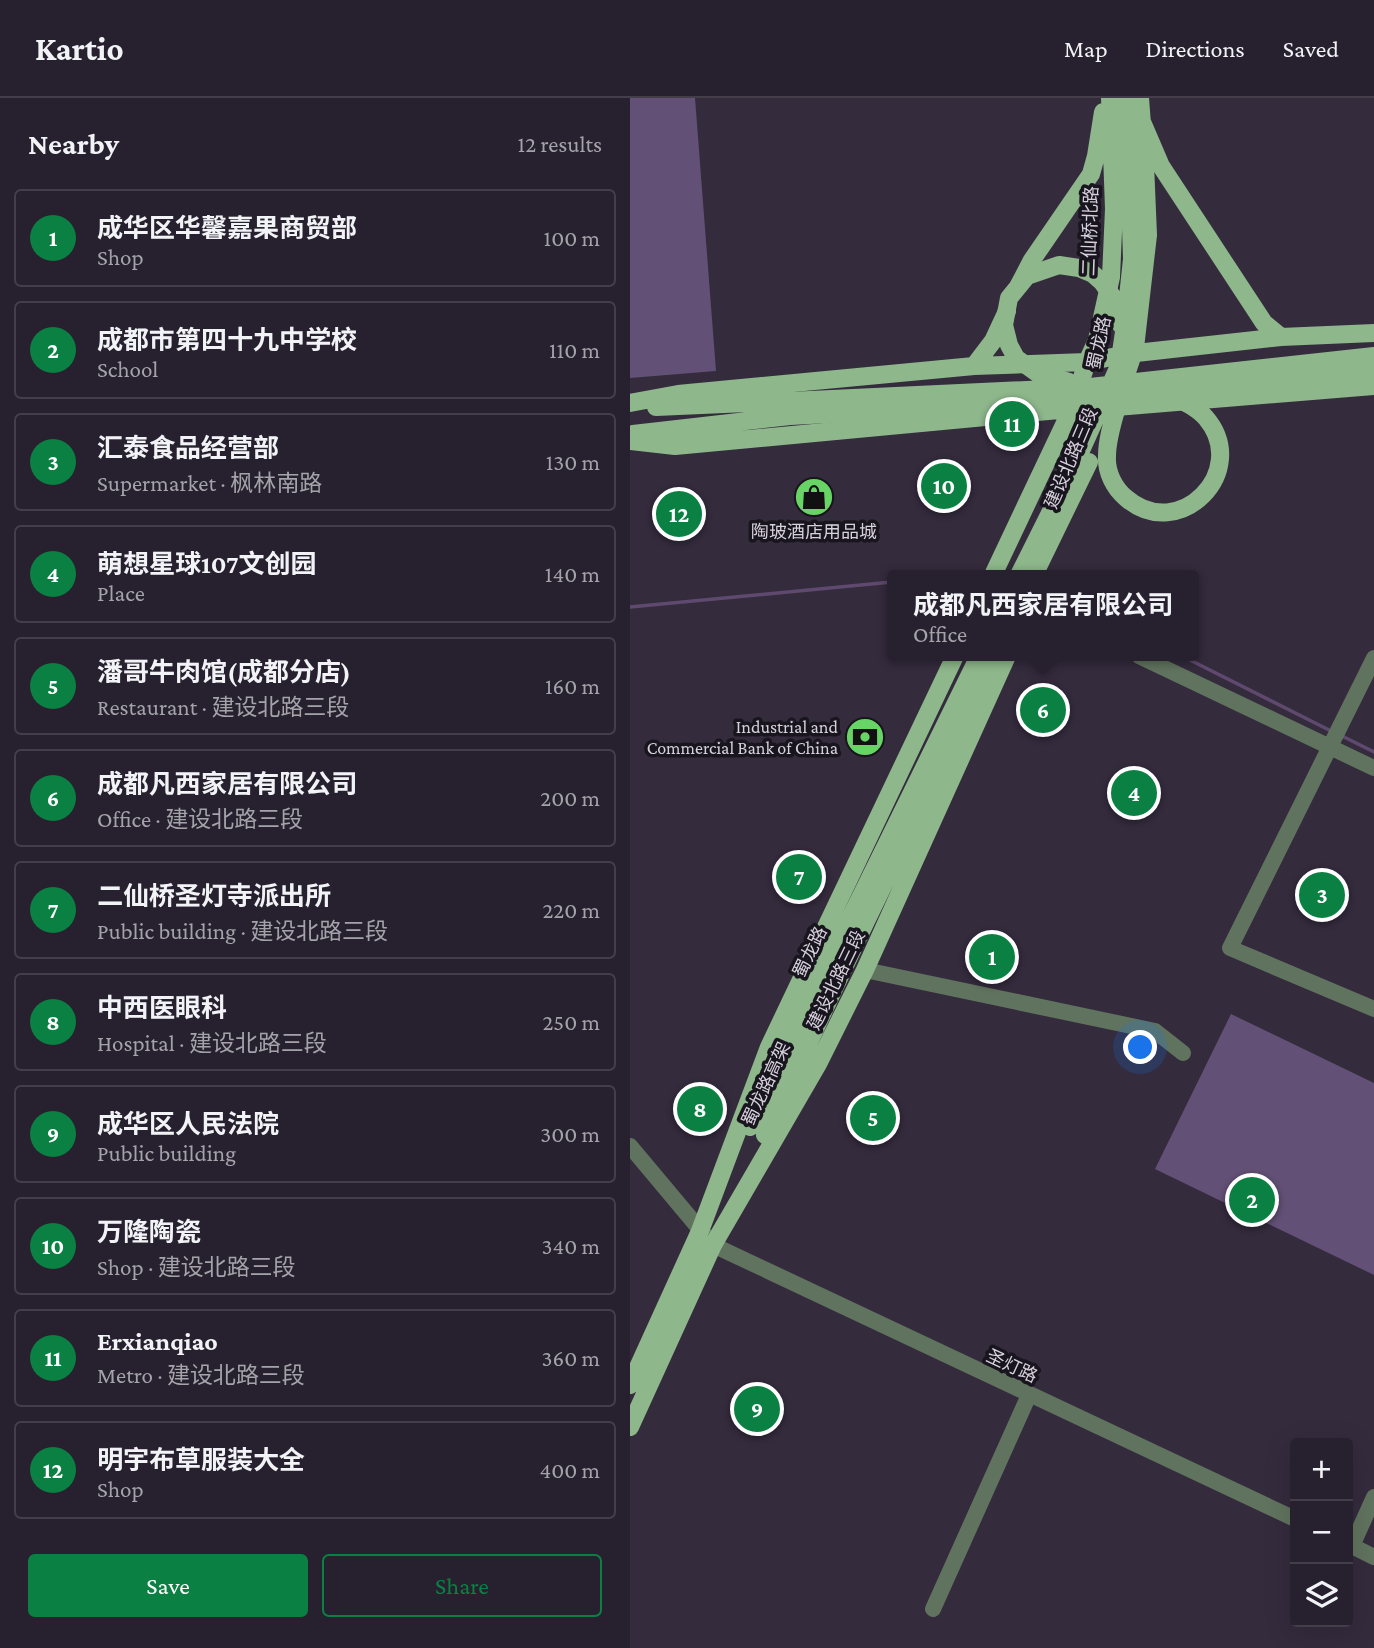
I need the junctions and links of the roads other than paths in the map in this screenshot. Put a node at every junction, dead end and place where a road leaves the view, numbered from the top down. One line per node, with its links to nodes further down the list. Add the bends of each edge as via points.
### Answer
1 (1108, 98): 9 (main road, 二仙桥北路, via 1114,209 1111,277 1097,340); 10 (main road, via 1091,174 1032,260 993,341)
2 (1127, 98): 15 (main road, 蜀龙路, bridge, via 1132,259 1119,366)
3 (1140, 98): 4 (main road); 12 (main road, 蜀龙路, bridge, via 1148,235 1135,348)
4 (1140, 117): 6 (main road, via 1161,166 1264,323); 7 (main road)
5 (1374, 333): 6 (main road)
6 (1281, 337): 7 (main road)
7 (1127, 354): 9 (main road); 20 (main road, 建设北路三段)
8 (1374, 356): 14 (main road, bridge)
9 (1087, 362): 10 (main road); 19 (main road, 建设北路三段)
10 (974, 366): 17 (main road, via 678,394)
11 (1374, 372): 16 (main road, bridge)
12 (1125, 379): 16 (main road, bridge, via 1106,458 1110,478 1133,505 1167,512 1200,499 1212,485 1220,451 1205,417); 26 (main road, 蜀龙路, bridge)
13 (1374, 386): 20 (main road)
14 (1090, 387): 15 (main road, bridge, via 1037,373 1016,358 1004,325 1009,298 1027,276 1059,265 1079,268 1102,282 1117,303 1121,323); 18 (main road, bridge)
15 (1108, 391): 25 (main road, 蜀龙路, bridge)
16 (1165, 394): 18 (main road, bridge)
17 (630, 403)
18 (789, 408): 21 (main road); 22 (main road)
19 (1072, 408): 20 (main road); 23 (main road, via 675,446); 24 (main road, 建设北路三段)
20 (1116, 408): 27 (main road, 建设北路三段)
21 (630, 409)
22 (630, 434)
23 (630, 441)
24 (995, 570)
25 (1021, 570)
26 (1036, 570)
27 (1045, 570)
28 (1374, 658): 34 (street)
29 (953, 661): 41 (main road, 建设北路三段, via 769,1046)
30 (977, 661): 36 (main road, 蜀龙路)
31 (992, 661): 36 (main road, 蜀龙路)
32 (1005, 661): 37 (main road, 建设北路三段)
33 (1150, 661): 34 (street)
34 (1331, 742): 35 (street); 38 (street, via 1230,948)
35 (1374, 768)
36 (849, 937): 41 (main road, 蜀龙路); 42 (main road, 蜀龙路高架)
37 (865, 970): 39 (street, via 1154,1031); 42 (main road, 建设北路三段, via 818,1064)
38 (1374, 1009)
39 (1183, 1053)
40 (630, 1146): 41 (street)
41 (700, 1231): 42 (street); 43 (main road, 建设北路三段)
42 (713, 1245): 44 (street, 圣灯路); 45 (main road, 建设北路三段)
43 (630, 1385)
44 (1029, 1395): 47 (street, 圣灯路); 51 (street)
45 (630, 1427)
46 (1374, 1497): 48 (street)
47 (1290, 1517)
48 (1353, 1539)
49 (1353, 1546): 50 (street)
50 (1374, 1557)
51 (933, 1609)

